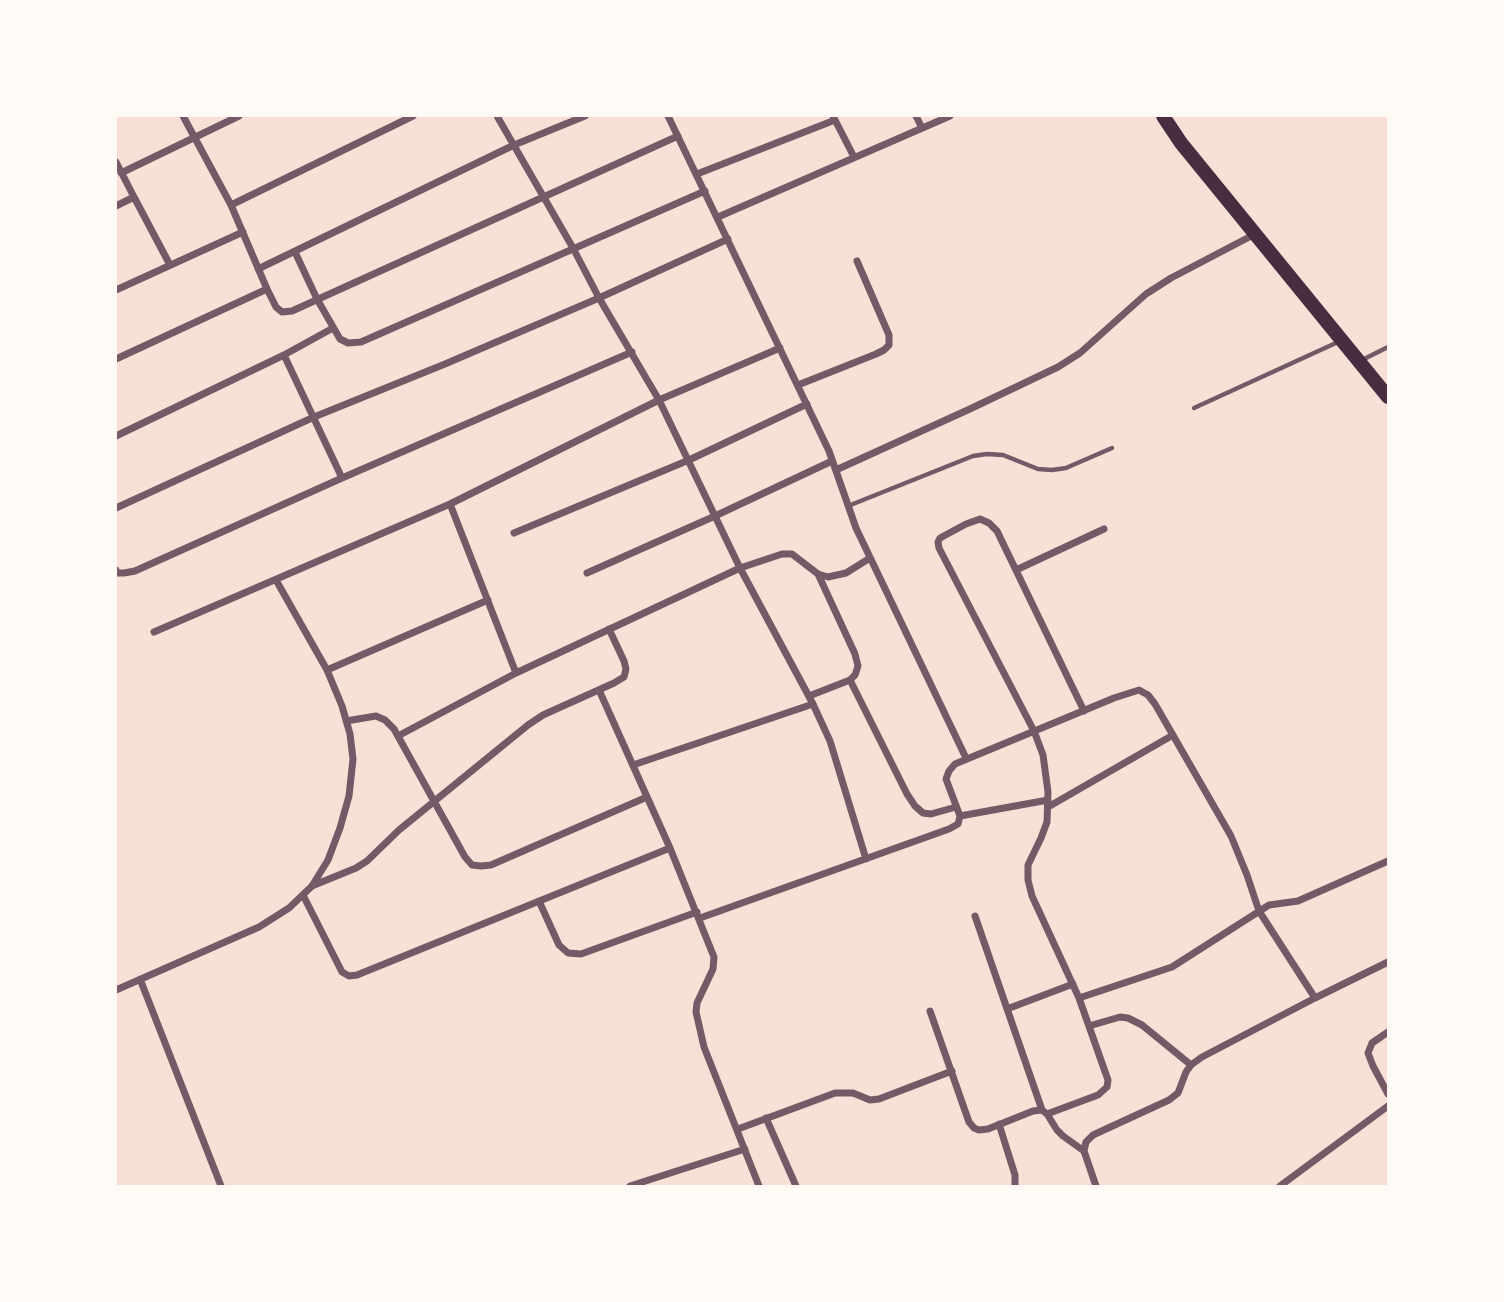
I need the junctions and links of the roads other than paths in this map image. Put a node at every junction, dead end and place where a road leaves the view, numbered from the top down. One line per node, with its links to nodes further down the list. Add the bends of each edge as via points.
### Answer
1 (183, 116): 14 (street)
2 (239, 116): 14 (street)
3 (413, 116): 23 (street)
4 (497, 116): 15 (street)
5 (585, 116): 10 (street)
6 (668, 116): 13 (street)
7 (916, 116): 12 (street)
8 (950, 116): 12 (street)
9 (1163, 116): 27 (highway)
10 (570, 118): 15 (street)
11 (834, 118): 16 (street); 19 (street)
12 (922, 128): 16 (street)
13 (678, 136): 19 (street); 22 (street)
14 (195, 137): 18 (street); 23 (street)
15 (514, 145): 22 (street); 30 (street)
16 (854, 158): 25 (street)
17 (116, 162): 18 (street)
18 (121, 173): 21 (street)
19 (697, 174): 20 (street)
20 (705, 191): 25 (street); 29 (street)
21 (134, 197): 24 (street); 32 (street)
22 (544, 198): 29 (street); 37 (street)
23 (231, 205): 26 (street)
24 (116, 206)
25 (718, 217): 28 (street)
26 (243, 232): 32 (street); 33 (street)
27 (1255, 234): 39 (highway); 56 (street, via 1146,294 1058,367)
28 (728, 239): 36 (street); 41 (street)
29 (573, 248): 36 (street); 38 (street, via 361,342 348,343)
30 (295, 252): 33 (street); 37 (street)
31 (857, 261): 46 (street, via 890,335 889,345)
32 (170, 265): 35 (street)
33 (258, 269): 34 (street)
34 (267, 289): 37 (street, via 282,312); 44 (street)
35 (116, 290)
36 (599, 298): 42 (street); 51 (street)
37 (317, 299): 38 (street)
38 (333, 328): 43 (street)
39 (1342, 340): 45 (highway); 50 (lane)
40 (1388, 347): 45 (lane)
41 (780, 348): 46 (street); 48 (street)
42 (632, 352): 48 (street); 57 (street)
43 (284, 355): 51 (street); 52 (street)
44 (116, 359)
45 (1360, 361): 47 (highway)
46 (798, 384): 49 (street)
47 (1388, 397)
48 (659, 400): 54 (street); 58 (street)
49 (807, 404): 54 (street); 55 (street)
50 (1194, 408)
51 (314, 417): 57 (street); 60 (street)
52 (116, 436)
53 (1112, 448): 59 (lane, via 1052,470 1003,455 973,456)
54 (689, 460): 61 (street); 63 (street)
55 (832, 461): 56 (street); 61 (street)
56 (836, 470): 59 (street)
57 (342, 478): 66 (street, via 135,571)
58 (450, 504): 70 (street); 71 (street)
59 (847, 506): 64 (street)
60 (116, 508)
61 (715, 516): 65 (street); 68 (street)
62 (1104, 529): 67 (street)
63 (514, 533)
64 (870, 558): 69 (street, via 837,576); 85 (street)
65 (740, 568): 69 (street, via 792,554); 72 (street); 78 (street)
66 (116, 570)
67 (1016, 570): 80 (street); 82 (street, via 997,531 980,519 938,542)
68 (587, 573)
69 (818, 573): 76 (street, via 855,654 858,666)
70 (276, 580): 73 (street); 74 (street)
71 (488, 600): 74 (street); 75 (street)
72 (609, 629): 75 (street); 77 (street, via 626,669 624,677)
73 (153, 632)
74 (327, 670): 81 (street)
75 (516, 673): 84 (street)
76 (850, 680): 78 (street); 90 (street, via 915,806 931,814)
77 (598, 690): 86 (street); 88 (street, via 528,725)
78 (809, 696): 79 (street)
79 (813, 704): 86 (street); 93 (street, via 830,741)
80 (1084, 710): 82 (street); 83 (street, via 1139,690 1155,704)
81 (346, 721): 84 (street, via 376,716 386,720); 95 (street, via 353,759 349,796 328,860)
82 (1034, 731): 85 (street); 89 (street, via 1043,755)
83 (1173, 735): 89 (street); 98 (street, via 1231,836)
84 (398, 736): 88 (street)
85 (966, 758): 90 (street, via 948,771 946,779)
86 (633, 765): 87 (street)
87 (647, 797): 88 (street, via 481,866 472,865 465,857); 92 (street)
88 (434, 801): 95 (street, via 367,861)
89 (1048, 804): 91 (street); 103 (street, via 1047,822 1028,865 1028,880)
90 (956, 807): 91 (street)
91 (960, 816): 93 (street, via 958,824 949,829)
92 (670, 848): 97 (street); 99 (street)
93 (866, 859): 99 (street)
94 (1388, 861): 98 (street, via 1298,901)
95 (312, 886): 96 (street)
96 (303, 895): 97 (street, via 336,962 349,976); 102 (street, via 259,927)
97 (539, 901): 99 (street, via 559,945 568,953 582,954)
98 (1259, 911): 105 (street, via 1172,967); 106 (street)
99 (698, 915): 118 (street, via 714,957 695,1012)
100 (975, 916): 107 (street)
101 (1388, 962): 106 (street)
102 (140, 979): 104 (street); 121 (street)
103 (1073, 984): 105 (street); 107 (street)
104 (116, 990)
105 (1079, 998): 109 (street)
106 (1315, 998): 111 (street)
107 (1007, 1009): 115 (street)
108 (930, 1011): 112 (street)
109 (1089, 1026): 111 (street, via 1128,1018); 115 (street, via 1107,1087 1098,1095)
110 (1388, 1032): 113 (street, via 1372,1043 1368,1053)
111 (1191, 1065): 120 (street, via 1178,1094 1093,1135)
112 (951, 1071): 116 (street, via 879,1099 835,1093); 117 (street, via 974,1128)
113 (1388, 1094)
114 (1388, 1106): 127 (street)
115 (1044, 1112): 117 (street, via 1033,1111); 120 (street, via 1063,1136)
116 (766, 1118): 118 (street); 124 (street)
117 (999, 1124): 125 (street)
118 (738, 1129): 119 (street)
119 (745, 1149): 122 (street); 123 (street)
120 (1084, 1151): 126 (street)
121 (221, 1186)
122 (630, 1186)
123 (759, 1186)
124 (796, 1186)
125 (1015, 1186)
126 (1096, 1186)
127 (1280, 1186)

